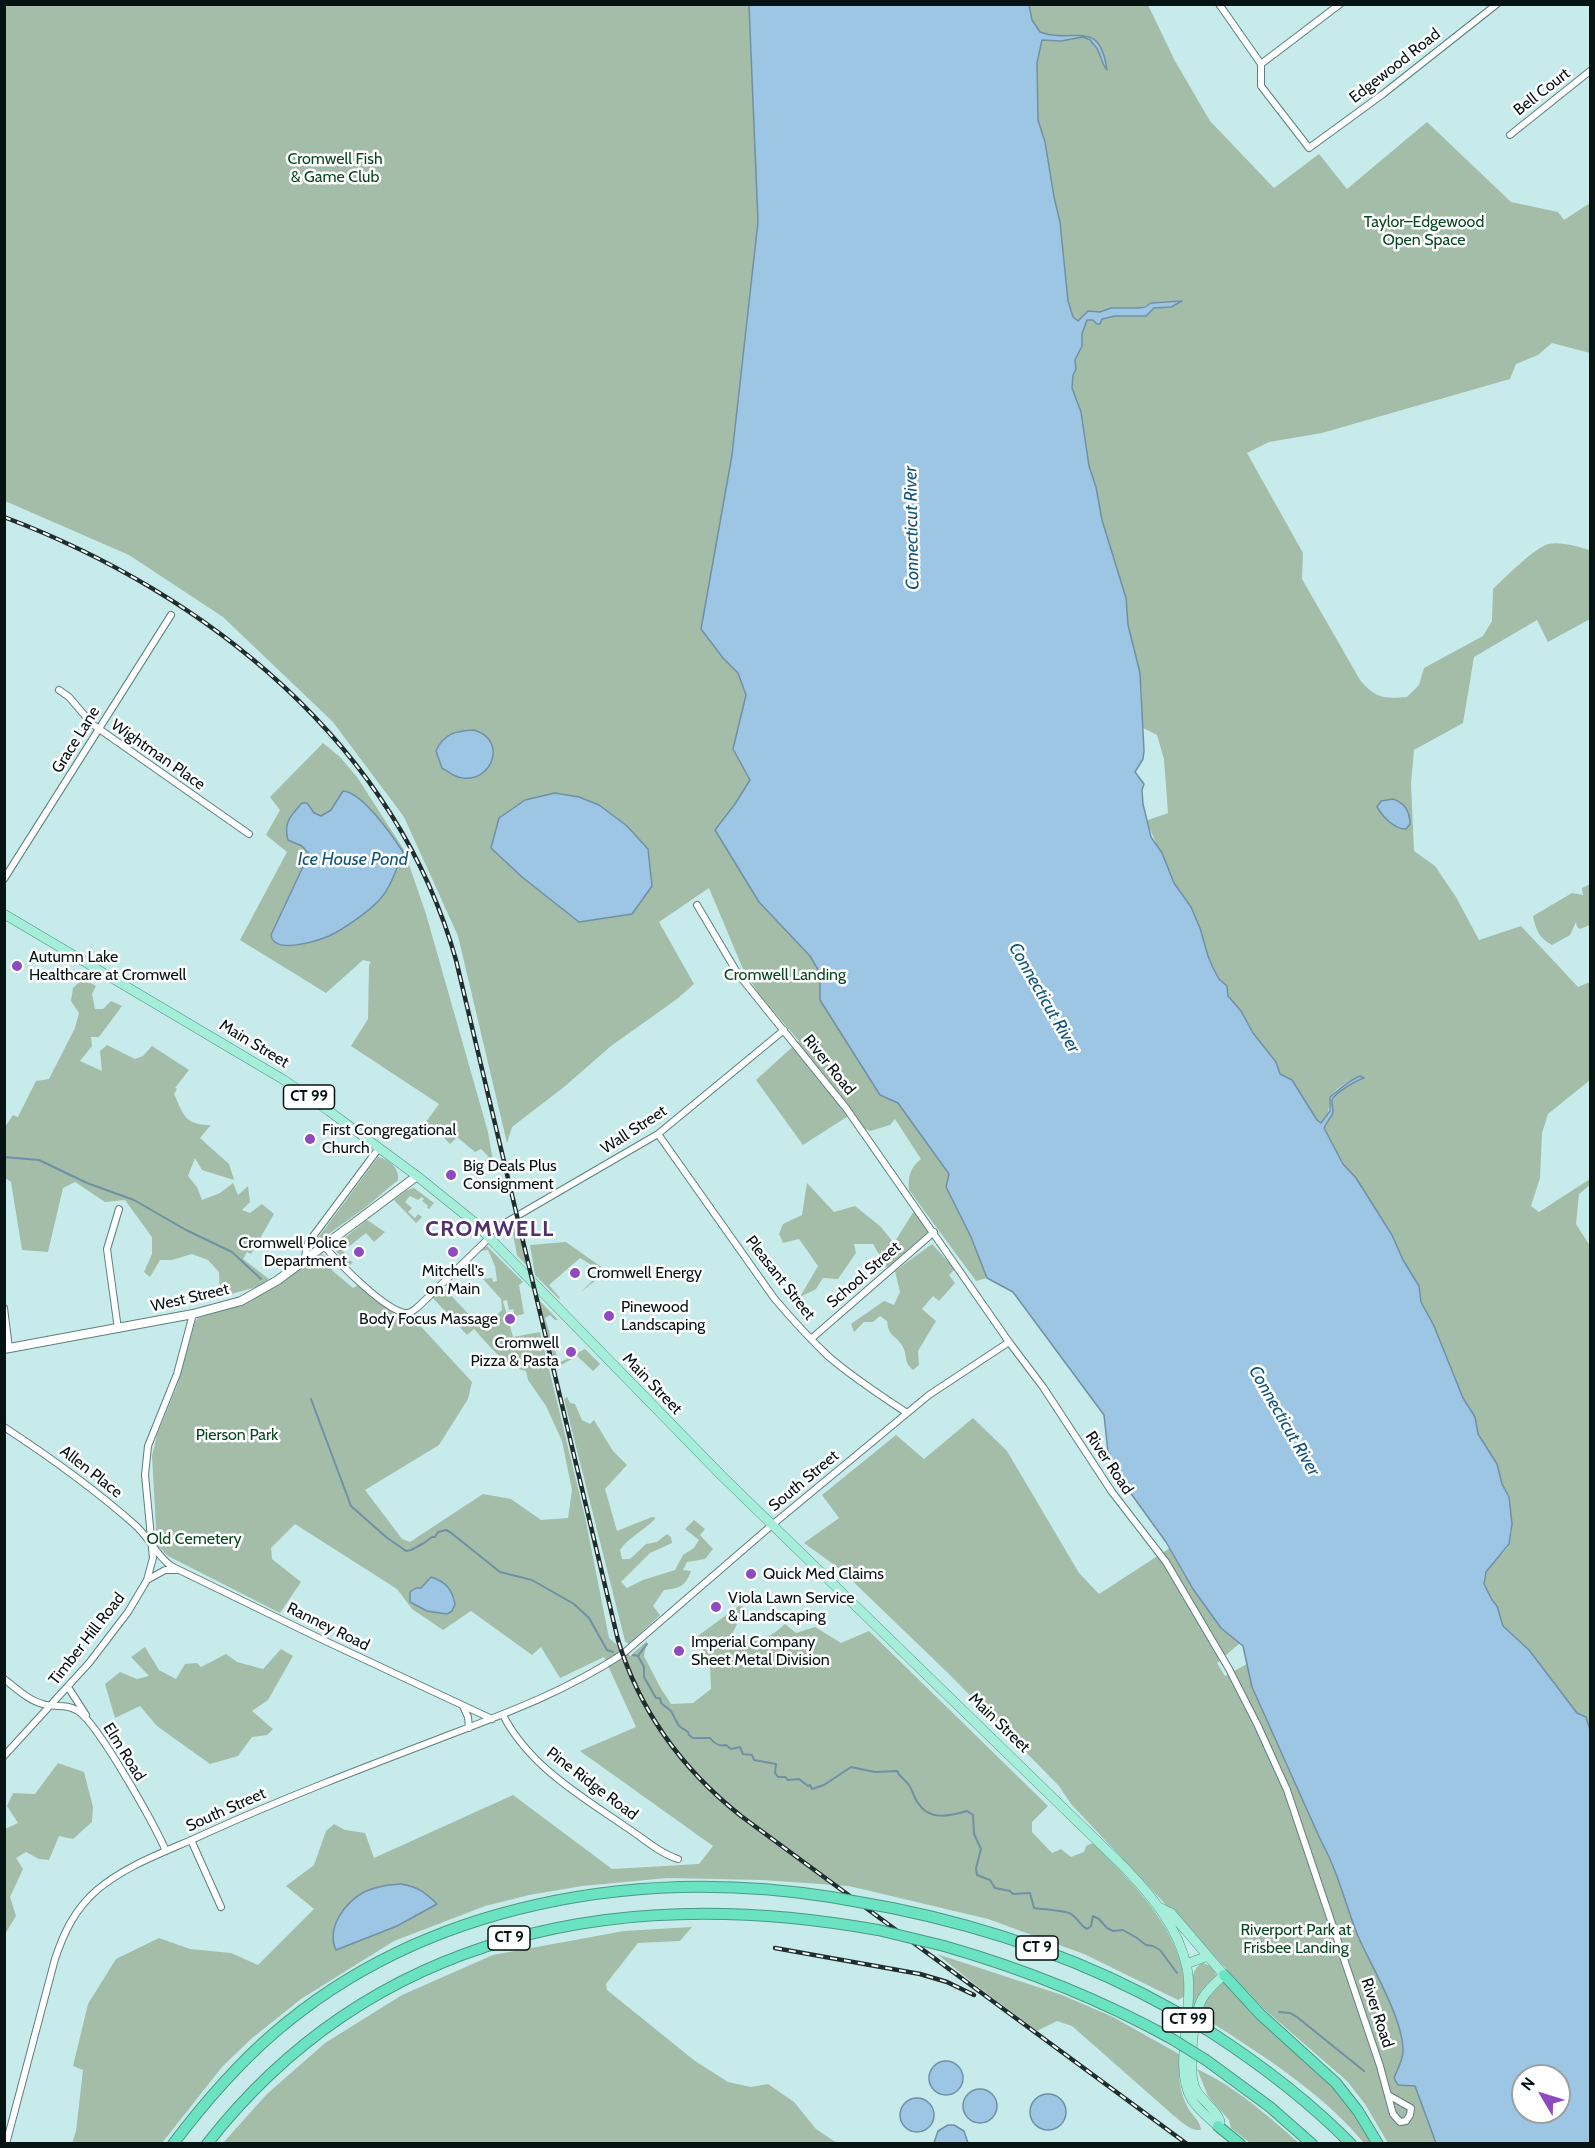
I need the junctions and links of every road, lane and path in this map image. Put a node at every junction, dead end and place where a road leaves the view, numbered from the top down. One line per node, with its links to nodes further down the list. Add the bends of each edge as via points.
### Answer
1 (1219, 4): 4 (street)
2 (1340, 4): 4 (street)
3 (1497, 4): 4 (street, Edgewood Road, via 1309,148 1261,86)
4 (1261, 64)
5 (1590, 71): 6 (street, Bell Court)
6 (1510, 135)
7 (171, 615): 9 (street, Grace Lane)
8 (59, 690): 9 (street, Wightman Place)
9 (99, 729): 10 (street, Wightman Place); 11 (street, Grace Lane)
10 (249, 834)
11 (4, 879)
12 (697, 904): 14 (street, River Road, via 738,974)
13 (4, 914): 16 (main road, Main Street / CT 99, via 262,1066)
14 (784, 1030): 15 (street, Wall Street); 19 (street, River Road, via 846,1108)
15 (658, 1134): 20 (street, Wall Street); 26 (street, Pleasant Street, via 774,1298)
16 (379, 1148): 17 (main road, Main Street / CT 99); 22 (street, via 308,1243)
17 (417, 1176): 20 (main road, Main Street / CT 99); 21 (main road, West Street)
18 (119, 1209): 25 (street, via 107,1249)
19 (934, 1232): 26 (street, School Street); 27 (street, River Road)
20 (488, 1235): 21 (street, Wall Street, via 419,1306 406,1313 366,1288); 31 (main road, Main Street / CT 99)
21 (324, 1246): 22 (main road, West Street)
22 (304, 1261): 24 (main road, West Street, via 254,1296)
23 (4, 1308): 28 (street)
24 (193, 1314): 25 (main road, West Street); 32 (street, Timber Hill Road, via 177,1374 147,1454 145,1475)
25 (118, 1329): 28 (main road, West Street)
26 (811, 1339): 29 (street, Pleasant Street, via 846,1371)
27 (1009, 1342): 29 (street, South Street); 52 (street, River Road, via 1112,1492 1166,1562 1258,1726 1300,1826)
28 (7, 1348)
29 (907, 1413): 31 (street, South Street)
30 (4, 1427): 32 (street, Allen Place, via 96,1491 146,1535)
31 (772, 1525): 39 (street, South Street, via 623,1654); 48 (main road, Main Street / CT 99, via 1085,1828)
32 (153, 1546): 33 (street, Ranney Road, via 164,1560); 34 (street, Timber Hill Road)
33 (183, 1572): 34 (street, via 165,1570); 38 (street, Ranney Road)
34 (147, 1580): 36 (street, Timber Hill Road, via 111,1635)
35 (4, 1679): 37 (street, Elm Road, via 38,1703)
36 (68, 1687): 37 (street, Timber Hill Road); 41 (street)
37 (51, 1706): 41 (street, Elm Road, via 69,1707); 43 (street, Timber Hill Road)
38 (462, 1706): 40 (street, Ranney Road); 42 (street)
39 (503, 1715): 40 (street, South Street); 46 (street, Pine Ridge Road, via 514,1736 557,1778)
40 (493, 1719): 42 (street, South Street)
41 (92, 1725): 45 (street, Elm Road)
42 (469, 1728): 44 (street, South Street, via 304,1791)
43 (4, 1756)
44 (191, 1840): 45 (street, South Street); 47 (street)
45 (166, 1851): 54 (street, South Street, via 125,1870 97,1890 64,1932)
46 (678, 1859)
47 (221, 1907)
48 (1161, 1908): 49 (main road, Main Street / CT 99, via 1171,1913); 50 (main road, Main Street / CT 99)
49 (1208, 1956): 50 (main road); 51 (main road, Main Street / CT 99)
50 (1186, 1964): 53 (main road, Main Street / CT 99, via 1190,1996 1186,2084 1197,2106)
51 (1224, 1975): 53 (main road, via 1198,2008 1192,2064 1196,2089 1218,2116); 60 (highway, via 1261,2015 1336,2083)
52 (1390, 2096)
53 (1218, 2126): 57 (highway)
54 (6, 2144)
55 (173, 2144): 59 (highway, CT 9, bridge, via 236,2068 296,2015 366,1969 412,1945 453,1928 543,1903 636,1890 735,1888 831,1897 974,1927 1111,1978 1209,2031 1283,2082)
56 (207, 2144): 58 (highway, CT 9, bridge, via 265,2077 328,2025 393,1984 480,1947 527,1933 572,1924 682,1914 782,1918 878,1930 1011,1967 1067,1988 1172,2039 1270,2107)
57 (1240, 2144)
58 (1312, 2144)
59 (1351, 2144)
60 (1378, 2144)

